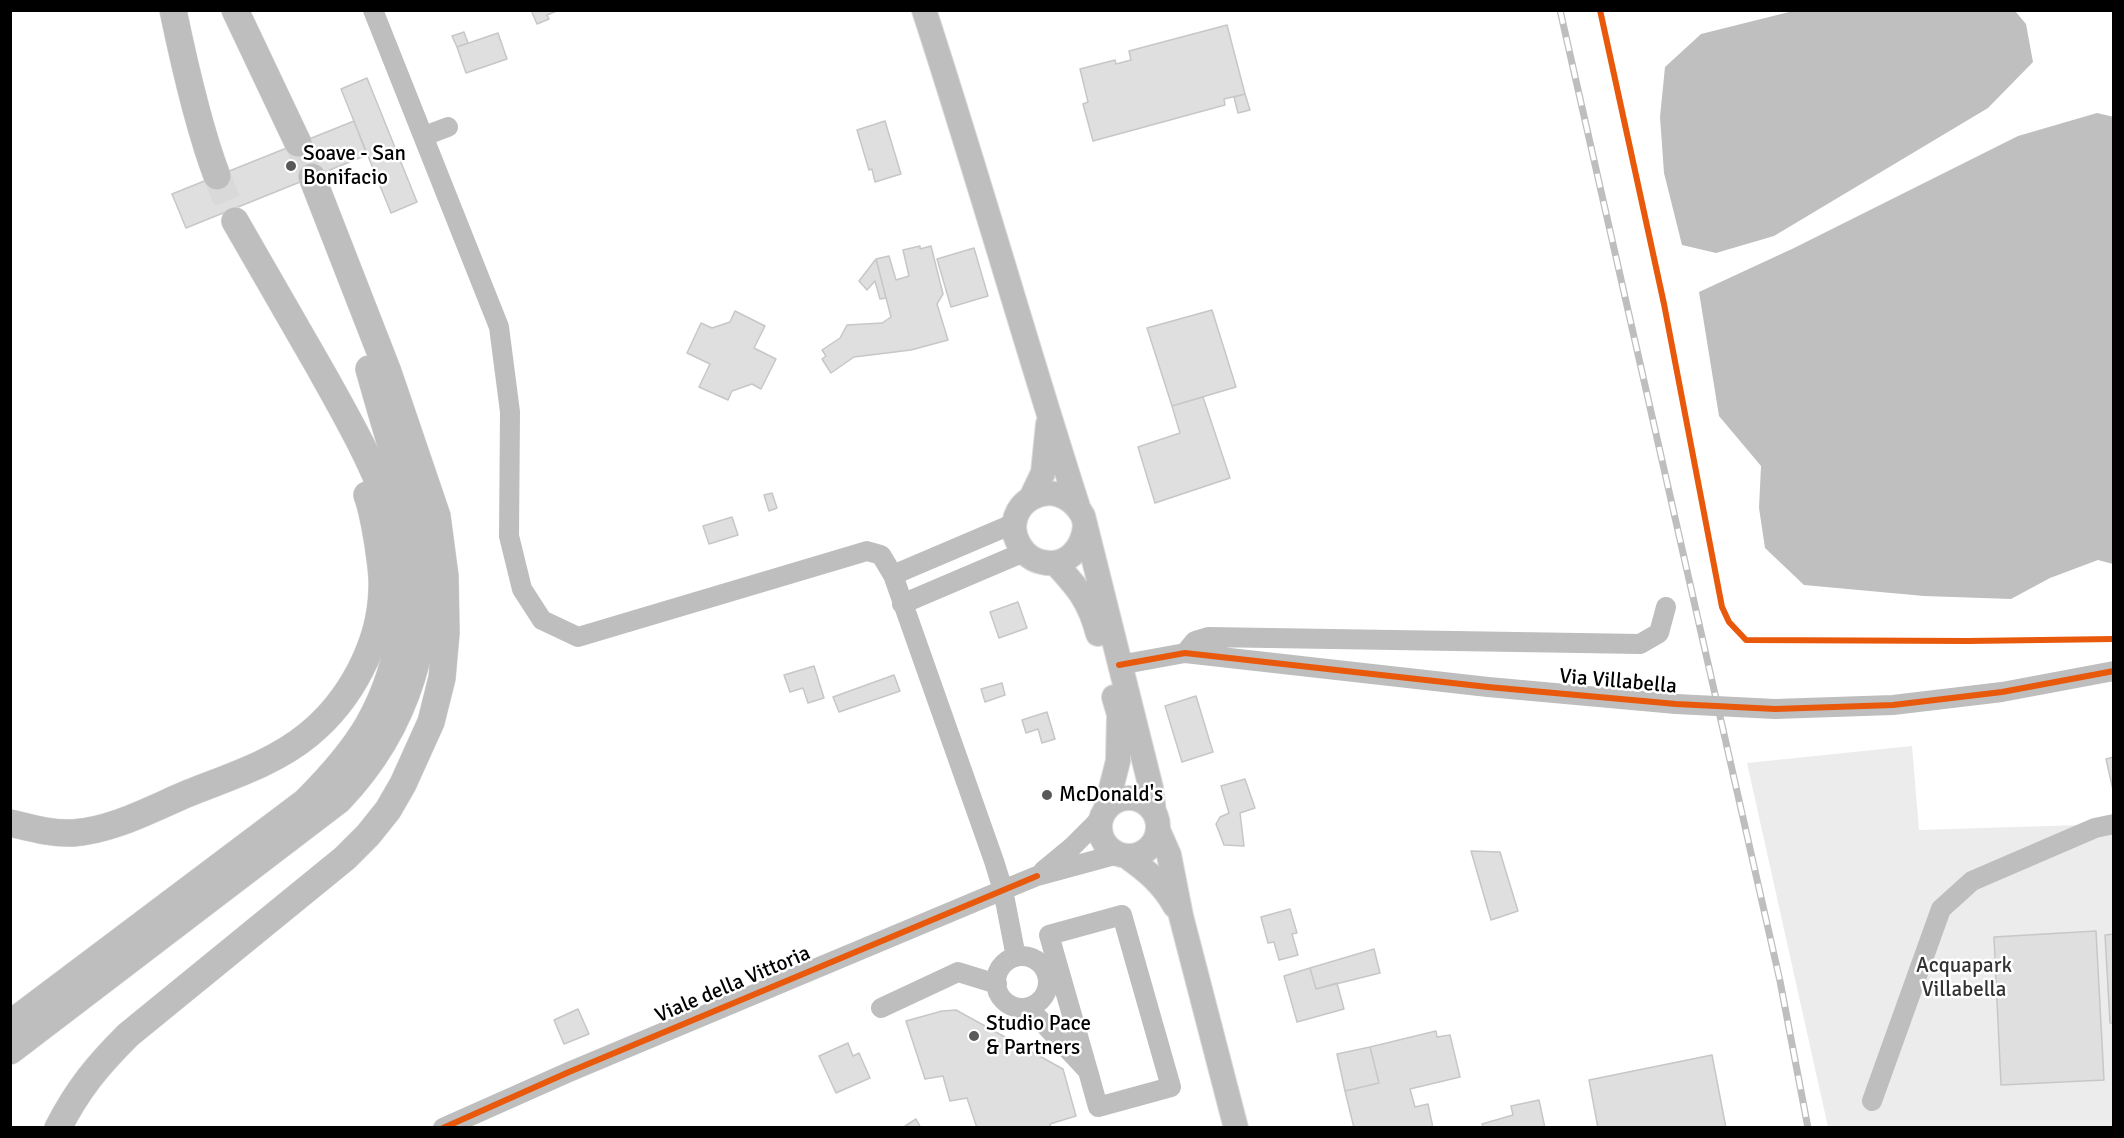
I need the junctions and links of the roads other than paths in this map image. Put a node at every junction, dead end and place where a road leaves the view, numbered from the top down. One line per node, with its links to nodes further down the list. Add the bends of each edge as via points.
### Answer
1 (173, 10): 8 (highway)
2 (235, 10): 7 (highway)
3 (373, 10): 6 (street)
4 (925, 15): 11 (main road)
5 (448, 127): 6 (street)
6 (424, 136): 17 (street, via 499,327 510,412 509,536 522,590 542,620 578,637 867,551 882,555)
7 (298, 143)
8 (217, 176)
9 (312, 177): 10 (highway)
10 (336, 236): 37 (highway, via 418,535 424,606 421,640 408,692 379,750 339,800); 41 (highway, via 437,516 446,613 442,678 431,722 403,784 368,835 128,1035 96,1067)
11 (1049, 416): 12 (main road, via 1043,473); 13 (main road)
12 (1031, 498): 13 (main road, via 1051,493 1071,500); 14 (main road)
13 (1082, 516): 16 (main road, via 1080,546 1065,560); 21 (main road)
14 (1015, 523): 15 (main road); 17 (street)
15 (1024, 552): 16 (main road, via 1043,563); 18 (street)
16 (1055, 563): 23 (main road, via 1079,589 1092,614 1119,714 1118,761)
17 (893, 575): 18 (street)
18 (902, 604): 29 (street)
19 (1666, 607): 20 (street, via 1659,633 1640,644 1208,637 1195,641)
20 (1185, 653): 21 (street, Via Villabella); 22 (street, Via Villabella, bridge, via 1488,687 1775,709 1893,705 2002,692)
21 (1119, 665): 24 (main road)
22 (2114, 671)
23 (1104, 813): 24 (main road, via 1112,802 1128,797 1143,801); 27 (main road, via 1099,826 1104,843); 28 (street, Viale della Vittoria)
24 (1156, 821): 27 (main road, via 1150,846 1135,856); 30 (main road, via 1169,855)
25 (10, 823): 36 (highway, via 40,831 74,832 114,825 282,752 332,713 352,685 378,626 382,589 372,510 358,473 233,216 342,407 388,507 401,555 403,596 398,644 384,692 368,724 352,750 305,802)
26 (2114, 824): 39 (street, via 2095,828 1972,881 1941,909)
27 (1122, 855): 28 (street, Viale della Vittoria); 30 (main road, via 1156,879)
28 (1037, 876): 29 (street, Viale della Vittoria)
29 (1003, 890): 31 (street); 42 (street, Viale della Vittoria)
30 (1181, 916): 40 (main road)
31 (1016, 957): 32 (street); 33 (street, via 1001,967)
32 (1049, 962): 34 (street, via 1047,990 1036,1004); 38 (street); 38 (street, via 1049,935 1122,915 1170,1087 1098,1107)
33 (997, 984): 34 (street, via 1004,1000); 35 (street, via 958,972)
34 (1028, 1007): 38 (street)
35 (881, 1008)
36 (10, 1024)
37 (10, 1051)
38 (1088, 1071)
39 (1872, 1101)
40 (1233, 1126)
41 (58, 1128)
42 (443, 1128)

